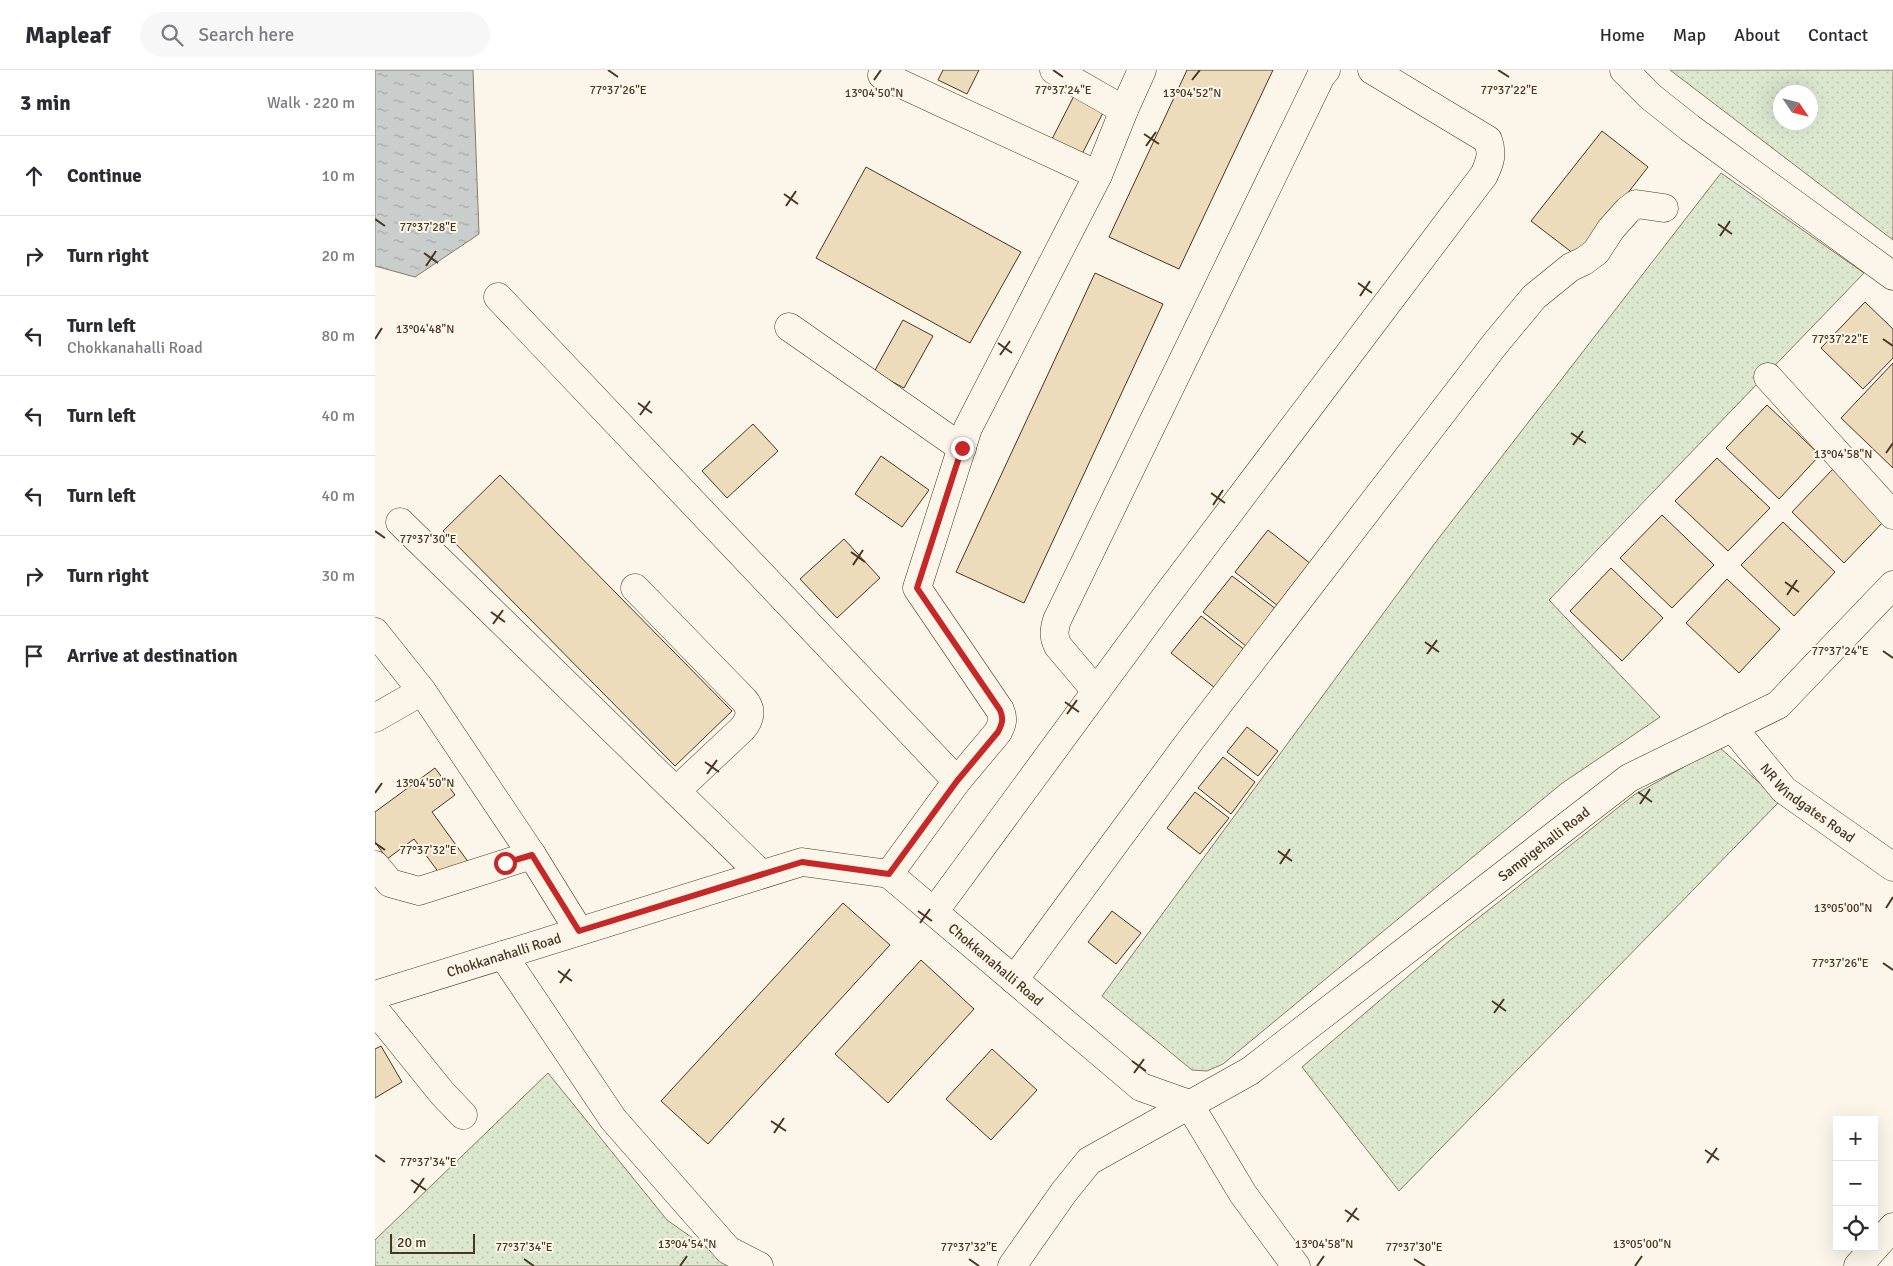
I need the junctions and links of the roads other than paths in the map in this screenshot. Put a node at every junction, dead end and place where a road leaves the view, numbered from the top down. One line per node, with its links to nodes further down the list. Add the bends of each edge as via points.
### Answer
1 (1053, 70): 7 (street)
2 (1142, 70): 7 (street)
3 (1326, 70): 21 (street, via 1057,620 1054,630 1058,646)
4 (1372, 70): 21 (street, via 1477,132 1487,140 1491,162 1469,196)
5 (1624, 70): 10 (street, via 1690,128)
6 (882, 75): 8 (street)
7 (1124, 110): 8 (street)
8 (1098, 175): 14 (street, via 968,428)
9 (1664, 208): 34 (street, via 1636,204 1611,229 1597,252 1571,267 1534,296 1190,742)
10 (1893, 276)
11 (498, 297): 24 (street)
12 (789, 327): 14 (street)
13 (1767, 377): 15 (street)
14 (962, 448): 24 (street, via 917,588 1003,717 998,732)
15 (1893, 515)
16 (400, 522): 25 (street)
17 (1893, 585): 23 (street, Sampigehalli Road, via 1778,705)
18 (635, 588): 25 (street, via 750,708 749,719 742,729)
19 (375, 632): 20 (street)
20 (422, 691): 22 (street); 26 (street)
21 (1096, 691): 31 (street)
22 (375, 718)
23 (1732, 727): 28 (street, NR Windgates Road, via 1784,790); 37 (street, Sampigehalli Road, via 1629,778 1250,1071)
24 (957, 781): 30 (street)
25 (676, 791): 29 (street)
26 (532, 855): 27 (street, via 419,891 390,883); 32 (street)
27 (375, 865)
28 (1893, 867)
29 (761, 874): 30 (street, Chokkanahalli Road, via 802,862); 32 (street, Chokkanahalli Road)
30 (889, 874): 31 (street, Chokkanahalli Road)
31 (933, 912): 34 (street, Chokkanahalli Road)
32 (579, 931): 33 (street, Chokkanahalli Road)
33 (503, 955): 35 (street, Chokkanahalli Road); 40 (street, via 613,1119 728,1250)
34 (1014, 980): 37 (street, Chokkanahalli Road, via 1141,1087)
35 (375, 995)
36 (375, 1010): 38 (street, via 442,1094)
37 (1189, 1104): 41 (street, Sampigehalli Road, via 1089,1161); 42 (street, via 1243,1194)
38 (463, 1115)
39 (1893, 1227): 43 (street)
40 (759, 1266)
41 (1012, 1266)
42 (1296, 1266)
43 (1858, 1266)

